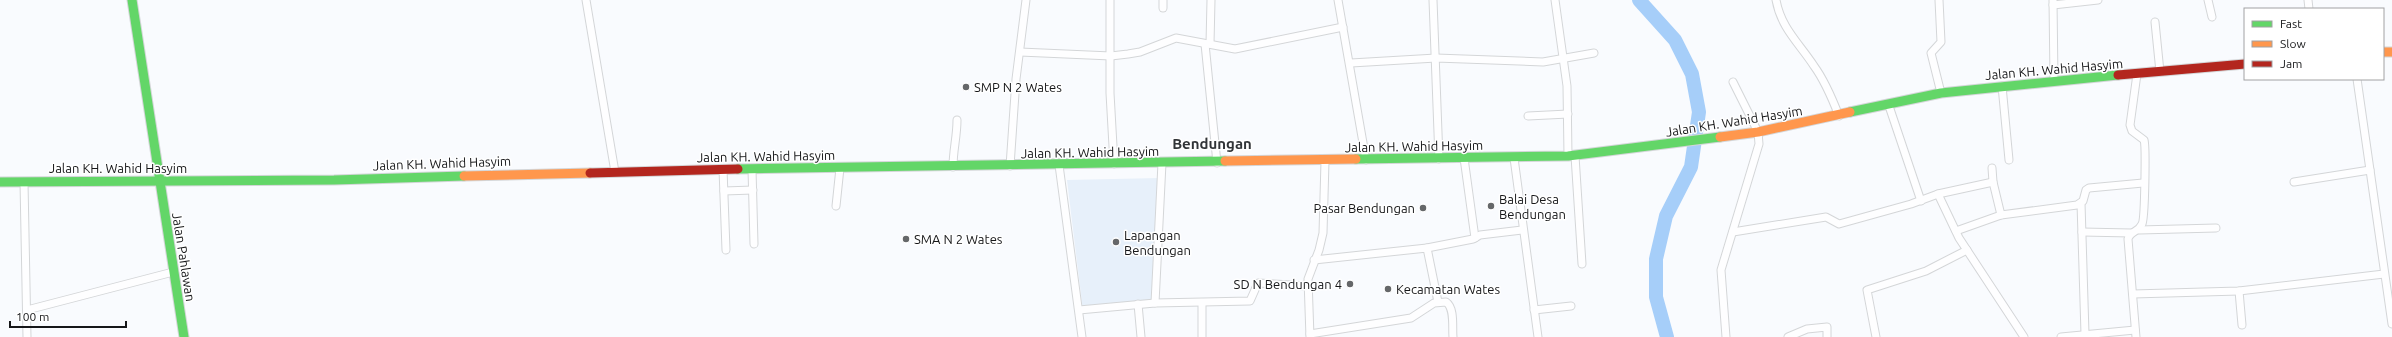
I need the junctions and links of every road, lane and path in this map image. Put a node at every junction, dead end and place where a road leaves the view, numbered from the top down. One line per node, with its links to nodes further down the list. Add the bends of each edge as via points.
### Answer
1 (132, 0): 59 (main road, Jalan Pahlawan)
2 (586, 0): 58 (street)
3 (1026, 0): 20 (street)
4 (1110, 0): 22 (street)
5 (1163, 0): 15 (street)
6 (1211, 0): 19 (street)
7 (1338, 0): 18 (street)
8 (1433, 0): 23 (street)
9 (1555, 0): 24 (street)
10 (1776, 0): 37 (street, via 1784,26 1818,72)
11 (1939, 0): 33 (street, via 1941,42 1930,53)
12 (2098, 0): 14 (street)
13 (2208, 0): 16 (street)
14 (2053, 2): 29 (street)
15 (1164, 8)
16 (2212, 17)
17 (2155, 22): 27 (street)
18 (1343, 27): 19 (street, via 1235,49); 25 (street)
19 (1208, 44): 22 (street, via 1176,38 1140,52); 48 (street)
20 (1020, 52): 22 (street); 51 (street)
21 (1594, 53): 24 (street)
22 (1111, 56): 49 (street, via 1110,93)
23 (1436, 58): 24 (street, via 1544,62); 25 (street); 43 (street)
24 (1563, 59): 35 (street)
25 (1351, 63): 44 (street)
26 (2244, 64): 27 (main road, Jalan KH. Wahid Hasyim)
27 (2160, 72): 28 (main road, Jalan KH. Wahid Hasyim)
28 (2137, 74): 29 (main road, Jalan KH. Wahid Hasyim); 64 (street, via 2130,125 2132,131 2141,136 2146,143)
29 (2054, 80): 32 (main road, Jalan KH. Wahid Hasyim)
30 (2357, 80): 57 (street)
31 (1733, 82): 39 (street)
32 (2002, 86): 33 (main road, Jalan KH. Wahid Hasyim); 45 (street)
33 (1941, 93): 34 (main road, Jalan KH. Wahid Hasyim)
34 (1889, 106): 37 (main road, Jalan KH. Wahid Hasyim); 68 (street)
35 (1568, 114): 36 (street); 40 (street)
36 (1528, 116)
37 (1840, 116): 39 (main road, Jalan KH. Wahid Hasyim)
38 (956, 120): 52 (street, via 957,136 953,144)
39 (1758, 132): 40 (main road, Jalan KH. Wahid Hasyim); 76 (street, via 1757,153)
40 (1572, 156): 42 (main road, Jalan KH. Wahid Hasyim); 85 (street)
41 (1464, 158): 42 (main road, Jalan KH. Wahid Hasyim); 43 (main road, Jalan KH. Wahid Hasyim); 79 (street)
42 (1514, 158): 73 (street)
43 (1439, 159): 44 (main road, Jalan KH. Wahid Hasyim)
44 (1366, 160): 46 (main road, Jalan KH. Wahid Hasyim)
45 (2009, 160)
46 (1325, 161): 48 (main road, Jalan KH. Wahid Hasyim); 84 (street, via 1324,220 1319,250)
47 (1162, 163): 48 (main road, Jalan KH. Wahid Hasyim); 49 (main road, Jalan KH. Wahid Hasyim); 92 (street)
48 (1217, 163)
49 (1114, 164): 50 (main road, Jalan KH. Wahid Hasyim)
50 (1060, 165): 51 (main road, Jalan KH. Wahid Hasyim); 97 (street)
51 (1010, 166): 52 (main road, Jalan KH. Wahid Hasyim)
52 (953, 167): 53 (main road, Jalan KH. Wahid Hasyim)
53 (840, 168): 56 (main road, Jalan KH. Wahid Hasyim); 70 (street)
54 (1992, 168): 62 (street)
55 (723, 169): 56 (main road, Jalan KH. Wahid Hasyim); 58 (main road, Jalan KH. Wahid Hasyim); 66 (street)
56 (752, 169): 65 (street)
57 (2370, 170): 63 (street); 87 (street)
58 (615, 172): 59 (main road, Jalan KH. Wahid Hasyim, via 334,180)
59 (159, 181): 61 (main road, Jalan KH. Wahid Hasyim); 86 (main road, Jalan Pahlawan)
60 (0, 182): 61 (main road, Jalan KH. Wahid Hasyim)
61 (24, 182): 96 (street)
62 (1993, 182): 67 (street); 71 (street)
63 (2294, 182)
64 (2143, 183): 69 (street, via 2089,188); 74 (street, via 2144,218)
65 (753, 190): 66 (street); 80 (street)
66 (724, 191): 82 (street)
67 (1938, 194): 68 (street); 75 (street)
68 (1921, 201): 76 (street, via 1839,224 1826,217)
69 (2081, 203): 71 (street); 77 (street)
70 (836, 206)
71 (2001, 214): 75 (street)
72 (2216, 228): 74 (street)
73 (1522, 230): 79 (street, via 1480,235); 98 (street)
74 (2139, 230): 78 (street)
75 (1956, 231): 83 (street)
76 (1733, 232): 111 (street, via 1721,270)
77 (2082, 232): 78 (street); 102 (street)
78 (2131, 233): 90 (street, via 2128,239)
79 (1475, 238): 81 (street)
80 (754, 244)
81 (1427, 248): 84 (street); 91 (street)
82 (726, 250)
83 (1968, 250): 114 (street, via 1926,271 1867,290); 115 (street)
84 (1314, 260): 88 (street)
85 (1582, 264)
86 (173, 272): 96 (street); 105 (main road, Jalan Pahlawan)
87 (2384, 274): 89 (street); 99 (street)
88 (1308, 286): 93 (street, via 1258,283 1250,301); 103 (street)
89 (2240, 291): 90 (street); 100 (street)
90 (2133, 294): 101 (street)
91 (1438, 302): 103 (street, via 1411,318); 109 (street, via 1446,302 1450,306)
92 (1155, 303): 93 (street); 94 (street)
93 (1202, 303): 108 (street)
94 (1138, 304): 97 (street); 107 (street)
95 (1571, 306): 98 (street)
96 (26, 310): 104 (street)
97 (1079, 310): 106 (street)
98 (1534, 310): 110 (street)
99 (2392, 324)
100 (2242, 325)
101 (2136, 333): 102 (street)
102 (2085, 334): 116 (street)
103 (1310, 336)
104 (27, 337)
105 (184, 337)
106 (1082, 337)
107 (1141, 337)
108 (1202, 337)
109 (1453, 337)
110 (1538, 337)
111 (1726, 337)
112 (1788, 337): 113 (street, via 1807,329 1826,327)
113 (1827, 337)
114 (1876, 337)
115 (2024, 337)
116 (2061, 337)

